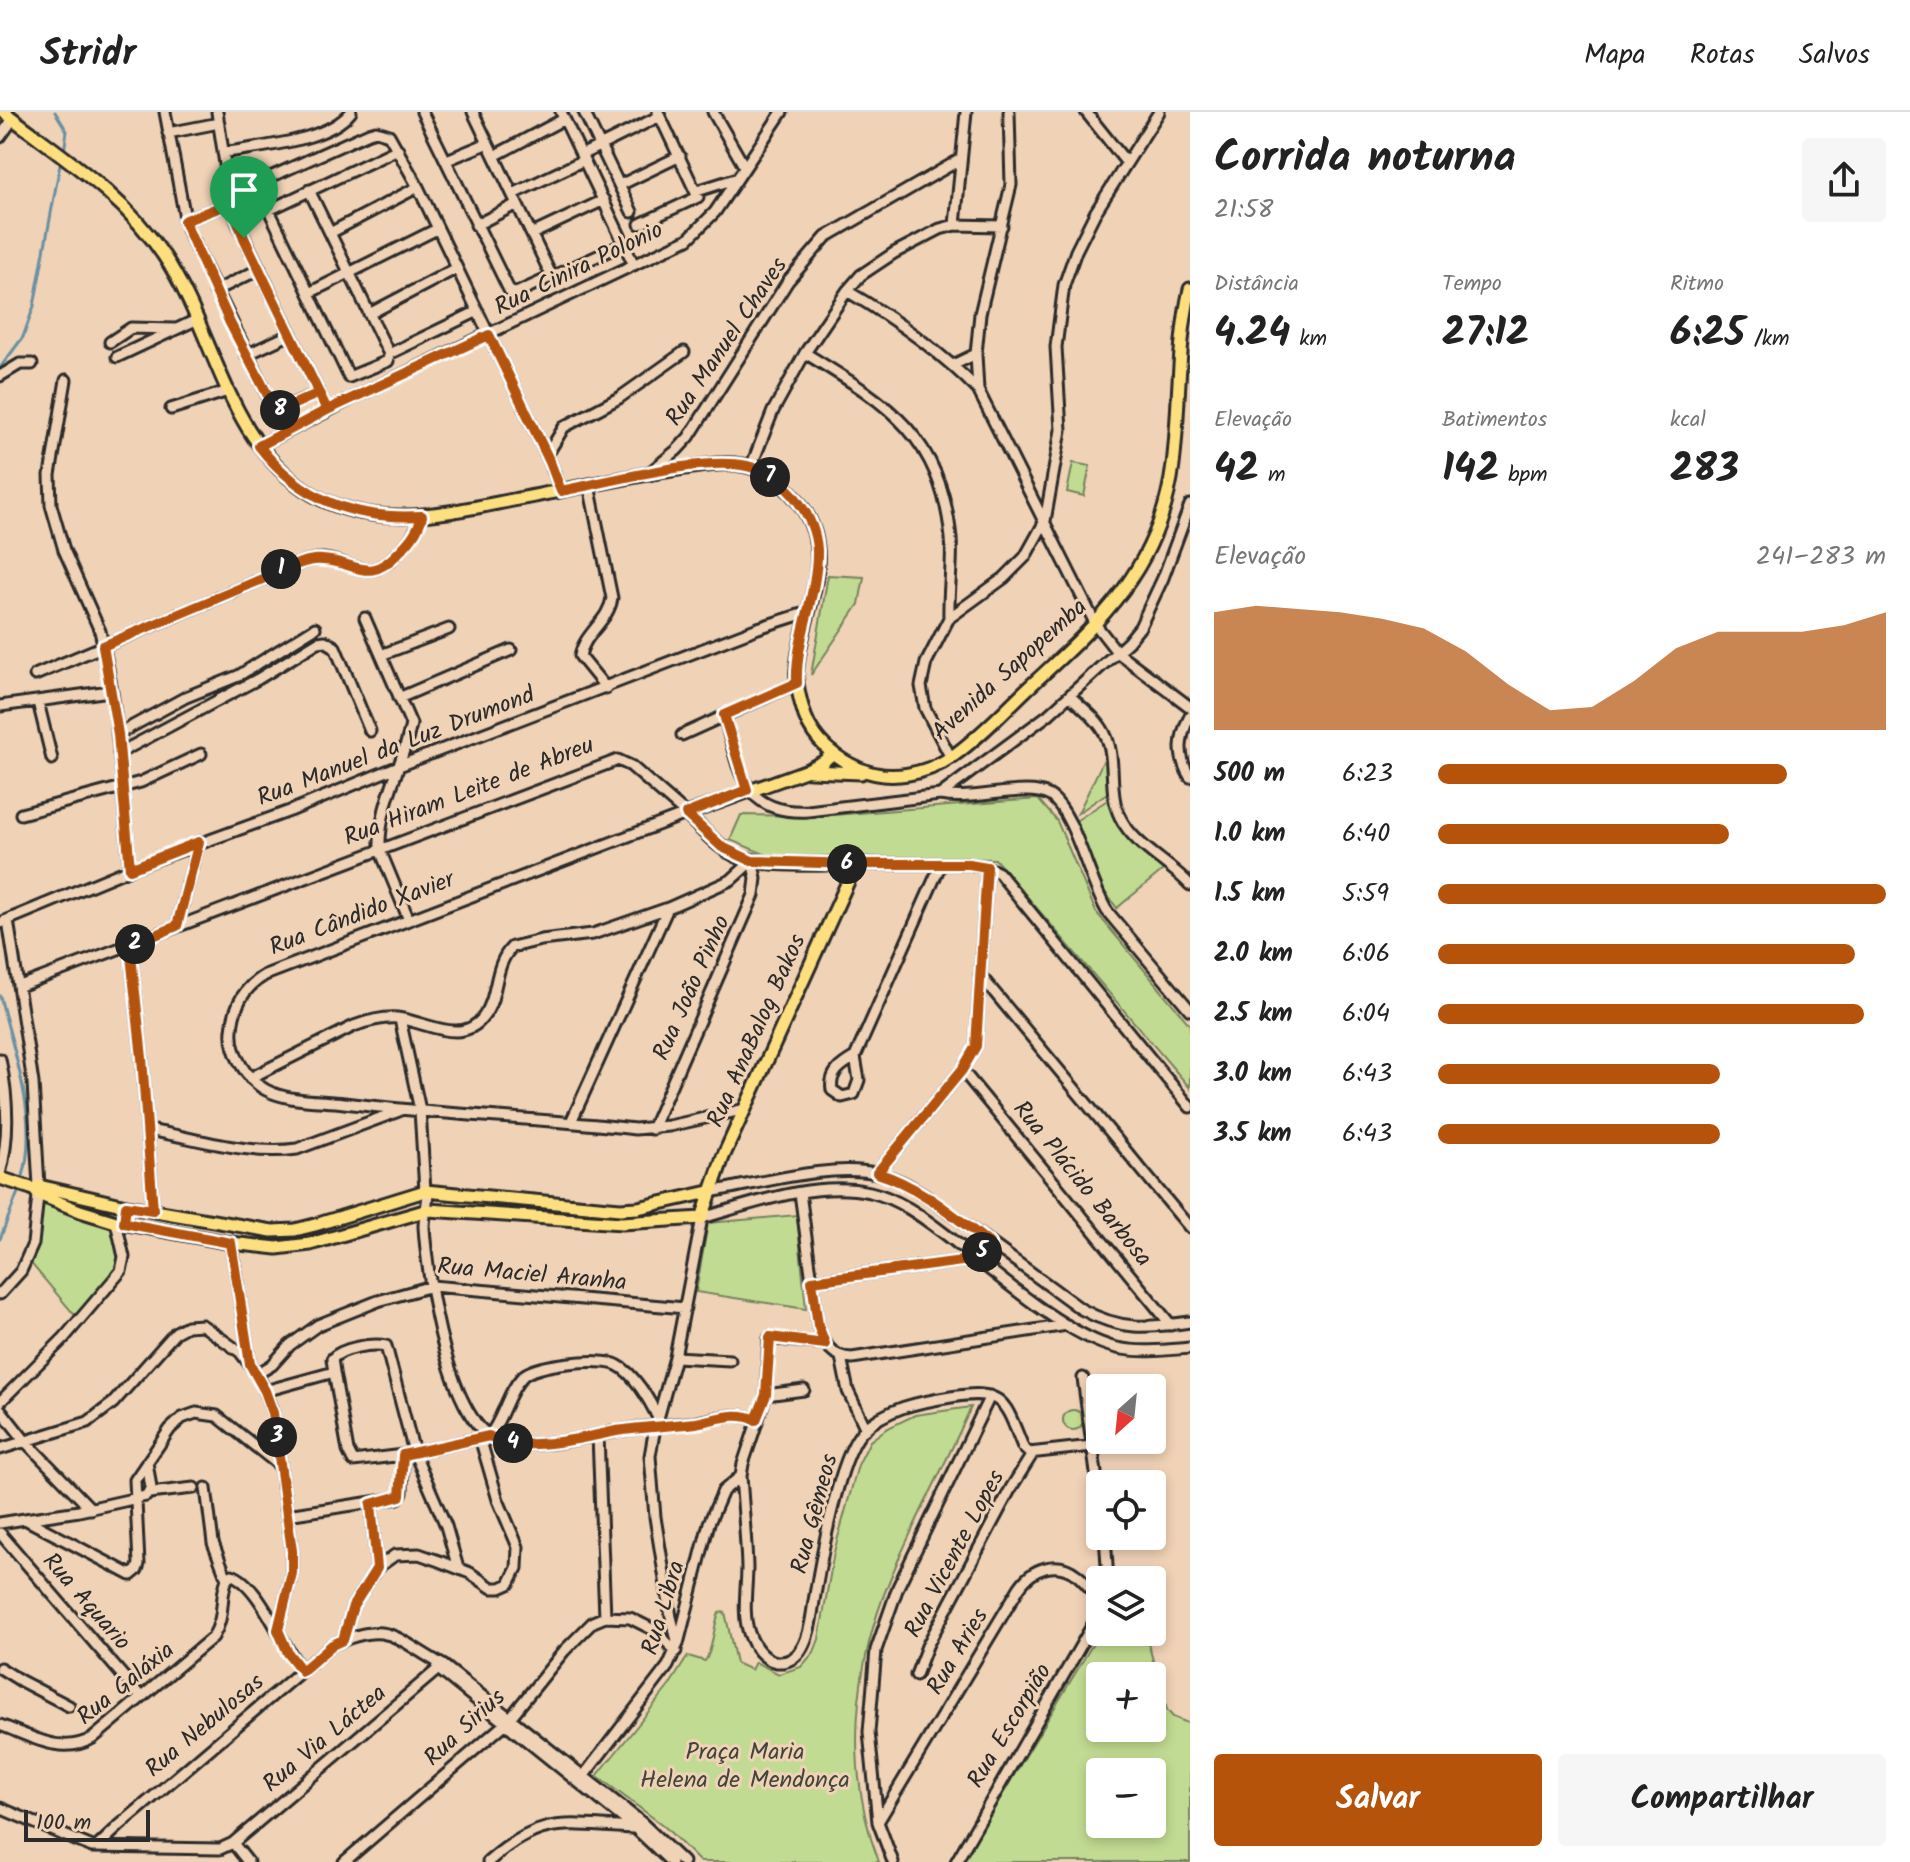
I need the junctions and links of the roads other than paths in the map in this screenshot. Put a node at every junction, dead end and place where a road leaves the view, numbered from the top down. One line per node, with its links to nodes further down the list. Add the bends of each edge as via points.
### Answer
1 (165, 112): 17 (street)
2 (217, 112): 16 (street)
3 (351, 112): 22 (street, via 312,135)
4 (422, 112): 27 (street)
5 (584, 112): 20 (street)
6 (713, 112): 29 (street)
7 (782, 112): 29 (street, Rua Cinira Polonio)
8 (966, 112): 26 (street)
9 (1009, 112): 43 (street, via 1012,171)
10 (1086, 112): 28 (street)
11 (1159, 112): 28 (street)
12 (475, 113): 19 (street)
13 (659, 114): 20 (street); 24 (street)
14 (562, 115): 23 (street); 25 (street)
15 (9, 116): 18 (street); 59 (main road, Avenida Sapopemba, via 123,204 176,276)
16 (219, 123): 17 (street); 22 (street)
17 (168, 133): 39 (street)
18 (0, 137)
19 (488, 143): 23 (street); 27 (street)
20 (600, 146): 25 (street); 31 (street)
21 (398, 149): 32 (street); 33 (street); 35 (street, via 389,135 376,131)
22 (223, 153): 35 (street)
23 (494, 156): 36 (street)
24 (680, 156): 31 (street); 34 (street)
25 (582, 158): 36 (street); 37 (street)
26 (961, 159): 42 (street); 82 (street, Rua Manuel Chaves, via 826,237 788,281 689,437)
27 (447, 160): 41 (street)
28 (1126, 162): 87 (street, via 1082,238 1064,285 1056,347 1061,430)
29 (744, 166): 30 (street, Rua Cinira Polonio)
30 (735, 179): 34 (street); 48 (street, Rua Cinira Polonio, via 701,228)
31 (620, 185): 38 (street)
32 (418, 187): 44 (street); 45 (street)
33 (309, 190): 45 (street); 56 (street, via 270,208)
34 (697, 191): 40 (street, via 696,199)
35 (231, 199): 39 (street); 50 (street)
36 (515, 199): 41 (street); 46 (street)
37 (604, 200): 46 (street); 47 (street)
38 (632, 212)
39 (184, 221): 54 (street)
40 (640, 224)
41 (476, 225): 52 (street, via 510,292)
42 (955, 225): 43 (street); 55 (street, via 894,253)
43 (1002, 226): 67 (street, via 980,314)
44 (437, 229): 49 (street); 51 (street)
45 (330, 233): 51 (street)
46 (532, 234): 52 (street)
47 (624, 244): 48 (street); 52 (street)
48 (634, 265): 62 (street, Rua Cinira Polonio)
49 (457, 268): 57 (street); 58 (street)
50 (260, 269): 54 (street); 61 (street)
51 (350, 273): 56 (street); 58 (street)
52 (552, 277)
53 (1190, 289): 91 (main road, Avenida Sapopemba, via 1167,498 1146,556)
54 (215, 291): 68 (street)
55 (847, 291): 65 (street); 71 (street)
56 (309, 293): 66 (street, via 350,378 388,361)
57 (478, 311): 62 (street); 66 (street)
58 (369, 314): 66 (street)
59 (198, 319): 60 (street); 75 (main road, Avenida Sapopemba)
60 (175, 329): 63 (street, via 131,328); 69 (street)
61 (291, 334): 68 (street); 76 (street)
62 (489, 335): 78 (street, Rua Cinira Polonio); 80 (street)
63 (110, 342)
64 (684, 352): 80 (street, via 619,398 564,427)
65 (805, 353): 81 (street, via 773,411); 90 (street, via 884,404 925,450 940,482 951,540)
66 (389, 354)
67 (976, 354): 71 (street); 74 (street)
68 (246, 355): 76 (street, via 277,410)
69 (117, 357)
70 (32, 364): 72 (street, via 20,364)
71 (953, 365): 74 (street)
72 (0, 376)
73 (66, 380): 94 (street, via 50,475 51,505)
74 (978, 390): 87 (street)
75 (228, 391): 77 (street); 79 (main road, Avenida Sapopemba)
76 (319, 393): 78 (street)
77 (171, 409)
78 (327, 410): 79 (street, Rua Cinira Polonio)
79 (259, 446): 86 (main road, Avenida Sapopemba, via 291,481 318,497 366,514)
80 (547, 455): 84 (street)
81 (751, 467): 82 (main road, Avenida Sapopemba, via 709,465); 88 (main road, Avenida Sapopemba, via 788,489 814,533 816,571)
82 (649, 473): 83 (main road, Avenida Sapopemba)
83 (589, 485): 84 (main road, Avenida Sapopemba); 100 (street, via 612,598 580,656)
84 (561, 491): 86 (main road, Avenida Sapopemba)
85 (1190, 505): 96 (street, Avenida Sapopemba, via 1152,604)
86 (422, 516): 94 (street, via 409,543 376,570 320,559 298,564)
87 (1045, 521): 90 (street, via 1025,557); 91 (street)
88 (808, 612): 99 (main road, Avenida Sapopemba); 100 (street, Rua Manuel da Luz Drumond)
89 (365, 618): 97 (street)
90 (949, 618): 115 (street, via 926,663 921,686 925,708)
91 (1096, 625): 96 (street); 115 (main road, Avenida Sapopemba)
92 (315, 628): 110 (street, via 238,676)
93 (449, 629): 97 (street)
94 (103, 646): 98 (street); 101 (street)
95 (511, 650): 103 (street)
96 (1117, 652): 102 (street, Avenida Sapopemba); 106 (street)
97 (381, 655): 103 (street)
98 (35, 675)
99 (797, 683): 107 (street); 113 (main road, Avenida Sapopemba, via 809,725)
100 (606, 688): 117 (street, Rua Manuel da Luz Drumond)
101 (110, 691): 104 (street); 110 (street)
102 (1070, 696): 123 (street, Avenida Sapopemba); 133 (street, via 1107,738 1115,806 1125,826)
103 (399, 698): 117 (street, via 411,724)
104 (38, 702): 105 (street); 116 (street)
105 (0, 706)
106 (1190, 707)
107 (724, 715): 111 (street); 122 (street)
108 (1190, 716): 120 (street, via 1180,739)
109 (370, 731): 112 (street, via 335,647 325,641)
110 (118, 734): 112 (street)
111 (682, 735)
112 (119, 753): 121 (street)
113 (833, 753): 118 (main road, Rua Cândido Xavier); 119 (main road, Avenida Sapopemba)
114 (201, 754): 121 (street)
115 (951, 758): 119 (main road, Avenida Sapopemba, via 916,773)
116 (52, 759)
117 (399, 766): 126 (street, Rua Manuel da Luz Drumond); 127 (street, via 380,831)
118 (805, 771): 119 (main road); 122 (main road, Rua Cândido Xavier)
119 (870, 774)
120 (1190, 777)
121 (122, 786): 124 (street); 132 (street)
122 (747, 790): 123 (street, Avenida Sapopemba, via 764,804 791,812); 125 (main road, Rua Cândido Xavier)
123 (940, 795): 141 (street, via 1030,791 1052,797 1107,911)
124 (21, 814)
125 (686, 814): 127 (street, Rua Hiram Leite de Abreu, via 618,760); 128 (main road, Rua Hiram Leite de Abreu, via 722,847); 135 (street, Rua Cândido Xavier)
126 (199, 842): 132 (street, Rua Manuel da Luz Drumond); 137 (street)
127 (380, 850): 135 (street); 137 (street, Rua Hiram Leite de Abreu)
128 (752, 861): 129 (main road, Rua Hiram Leite de Abreu); 134 (street, via 731,880); 153 (street, Rua João Pinho, via 754,895)
129 (856, 864): 130 (street, Rua Hiram Leite de Abreu); 149 (main road, Rua AnaBalog Bakos)
130 (941, 864): 131 (street, Rua Hiram Leite de Abreu); 143 (street)
131 (987, 867): 139 (street); 148 (street, via 1006,880)
132 (130, 869): 136 (street, Rua Manuel da Luz Drumond)
133 (1190, 885)
134 (668, 908): 142 (street, via 593,934 512,947 500,965 484,1018 472,1027 446,1032); 152 (street)
135 (409, 920): 146 (street, Rua Cândido Xavier, via 253,982 241,996 231,1038)
136 (4, 921): 140 (street)
137 (177, 926): 138 (street, Rua Hiram Leite de Abreu)
138 (130, 946): 140 (street, Rua Hiram Leite de Abreu); 154 (street)
139 (980, 975): 145 (street, via 976,1046); 166 (street)
140 (20, 986): 157 (street, via 36,1113)
141 (1190, 1010)
142 (400, 1019): 146 (street, via 354,1026); 151 (street)
143 (855, 1057)
144 (0, 1059): 147 (street)
145 (962, 1070): 155 (street); 176 (street, Rua Plácido Barbosa)
146 (250, 1078): 150 (street, via 284,1097)
147 (2, 1081): 156 (street, via 8,1137)
148 (1190, 1107)
149 (746, 1109): 153 (street); 159 (main road, Rua AnaBalog Bakos)
150 (402, 1110): 151 (street); 154 (street, via 279,1152)
151 (420, 1110): 152 (street); 158 (street)
152 (571, 1122): 153 (street)
153 (652, 1129)
154 (148, 1130): 162 (street)
155 (877, 1173): 159 (street, via 835,1170); 168 (street, via 925,1195)
156 (1, 1177): 157 (main road)
157 (34, 1189): 164 (main road); 164 (main road, via 80,1211); 172 (street, via 36,1228 28,1258)
158 (426, 1191): 159 (main road, via 620,1209); 161 (main road); 163 (street)
159 (709, 1192): 165 (main road, Rua AnaBalog Bakos)
160 (800, 1193): 165 (street); 169 (street, via 842,1189 890,1198); 170 (street)
161 (408, 1195): 162 (main road, via 295,1230 272,1231); 163 (street)
162 (153, 1210): 164 (main road)
163 (423, 1215): 165 (main road, via 622,1223); 167 (main road, via 294,1248); 171 (street)
164 (123, 1216): 167 (main road); 191 (street, via 121,1271)
165 (702, 1218): 173 (street)
166 (1190, 1228)
167 (231, 1243): 182 (street)
168 (989, 1243): 169 (street); 176 (street, via 1099,1318 1131,1327)
169 (977, 1259): 170 (street); 175 (street)
170 (812, 1281): 177 (street)
171 (432, 1286): 173 (street, Rua Maciel Aranha); 184 (street, Rua Maciel Aranha, via 318,1325); 197 (street, via 450,1373)
172 (0, 1294)
173 (685, 1308): 179 (street)
174 (1190, 1322): 176 (street)
175 (1067, 1325): 178 (street, via 1114,1348); 180 (street)
176 (1171, 1325)
177 (825, 1344): 180 (street); 188 (street, via 768,1339)
178 (1190, 1348)
179 (675, 1357): 181 (street); 194 (street)
180 (841, 1357): 195 (street, via 848,1391)
181 (730, 1360)
182 (250, 1364): 184 (street); 198 (street, via 208,1327 187,1326 88,1422)
183 (334, 1372): 187 (street); 201 (street, via 335,1354 386,1346); 203 (street, via 351,1460)
184 (257, 1374): 187 (street)
185 (1083, 1378): 190 (street)
186 (804, 1390): 188 (street)
187 (265, 1391): 205 (street)
188 (766, 1395): 193 (street)
189 (990, 1396): 195 (street, via 906,1406); 202 (street, via 1004,1404 1023,1447); 237 (street, via 898,1587 876,1650 869,1732)
190 (1086, 1401)
191 (0, 1402)
192 (0, 1409): 198 (street)
193 (756, 1420): 194 (street, via 727,1416 696,1423); 206 (street)
194 (657, 1422): 196 (street); 197 (street, via 634,1381 618,1365 577,1363 527,1372); 225 (street, via 650,1456 652,1487)
195 (866, 1429): 206 (street, Rua Gêmeos, via 851,1452 828,1528 806,1638 790,1660 769,1659 748,1631)
196 (598, 1436): 197 (street, via 530,1443); 221 (street)
197 (484, 1437): 201 (street); 218 (street, via 498,1500 519,1557 511,1580 500,1588)
198 (26, 1442): 200 (street); 212 (street)
199 (1086, 1447): 202 (street)
200 (0, 1449)
201 (414, 1452): 203 (street); 218 (street)
202 (1033, 1453): 229 (street, Rua Vicente Lopes)
203 (403, 1455): 211 (street, via 400,1496)
204 (147, 1462): 205 (street, via 175,1423 202,1413 223,1421); 209 (street); 210 (street, via 135,1480)
205 (280, 1466): 213 (street)
206 (741, 1476): 225 (street, Rua Libra, via 723,1491 709,1523)
207 (194, 1488): 209 (street)
208 (206, 1488): 219 (street, via 213,1543)
209 (149, 1493): 210 (street)
210 (135, 1498): 212 (street); 214 (street, via 139,1564 131,1575)
211 (371, 1504): 213 (street); 217 (street)
212 (91, 1509): 214 (street)
213 (287, 1515): 222 (street, via 292,1573)
214 (25, 1519): 215 (street)
215 (0, 1523)
216 (0, 1533): 230 (street, Rua Aquario)
217 (377, 1568): 218 (street, via 406,1553); 224 (street, via 353,1606)
218 (458, 1568)
219 (227, 1579): 222 (street, via 232,1575 245,1583); 230 (street, Rua Galáxia, via 223,1615 213,1637)
220 (1086, 1584): 237 (street, Rua Aries, via 1063,1568 1031,1574)
221 (605, 1617): 225 (street, via 642,1623); 232 (street, Rua Sirius, via 580,1633)
222 (278, 1630): 228 (street)
223 (1086, 1636): 248 (street, Rua Escorpião)
224 (343, 1640): 227 (street, Rua Nebulosas, via 362,1633 391,1635 414,1645); 228 (street, Rua Nebulosas)
225 (677, 1648): 234 (street, Rua Libra, via 660,1678)
226 (0, 1668): 231 (street)
227 (440, 1668): 232 (street, Rua Nebulosas); 240 (street, Rua Via Láctea)
228 (302, 1671): 241 (street, Rua Nebulosas)
229 (916, 1675)
230 (141, 1697): 233 (street, Rua Galáxia, via 81,1745 57,1746)
231 (69, 1706)
232 (508, 1720): 234 (street, Rua Nebulosas); 243 (street, Rua Sirius)
233 (0, 1725)
234 (581, 1779): 236 (street, Rua Nebulosas)
235 (0, 1808): 241 (street)
236 (618, 1810): 238 (street, Rua Nebulosas); 239 (street)
237 (878, 1822): 247 (street)
238 (638, 1825): 239 (street); 245 (street, Rua Nebulosas); 246 (street, Rua Nebulosas)
239 (597, 1827): 244 (street, via 551,1825 523,1835)
240 (233, 1843): 241 (street, via 212,1850); 242 (street)
241 (97, 1847)
242 (248, 1862)
243 (344, 1862)
244 (488, 1862)
245 (671, 1862)
246 (683, 1862)
247 (893, 1862)
248 (956, 1862)

